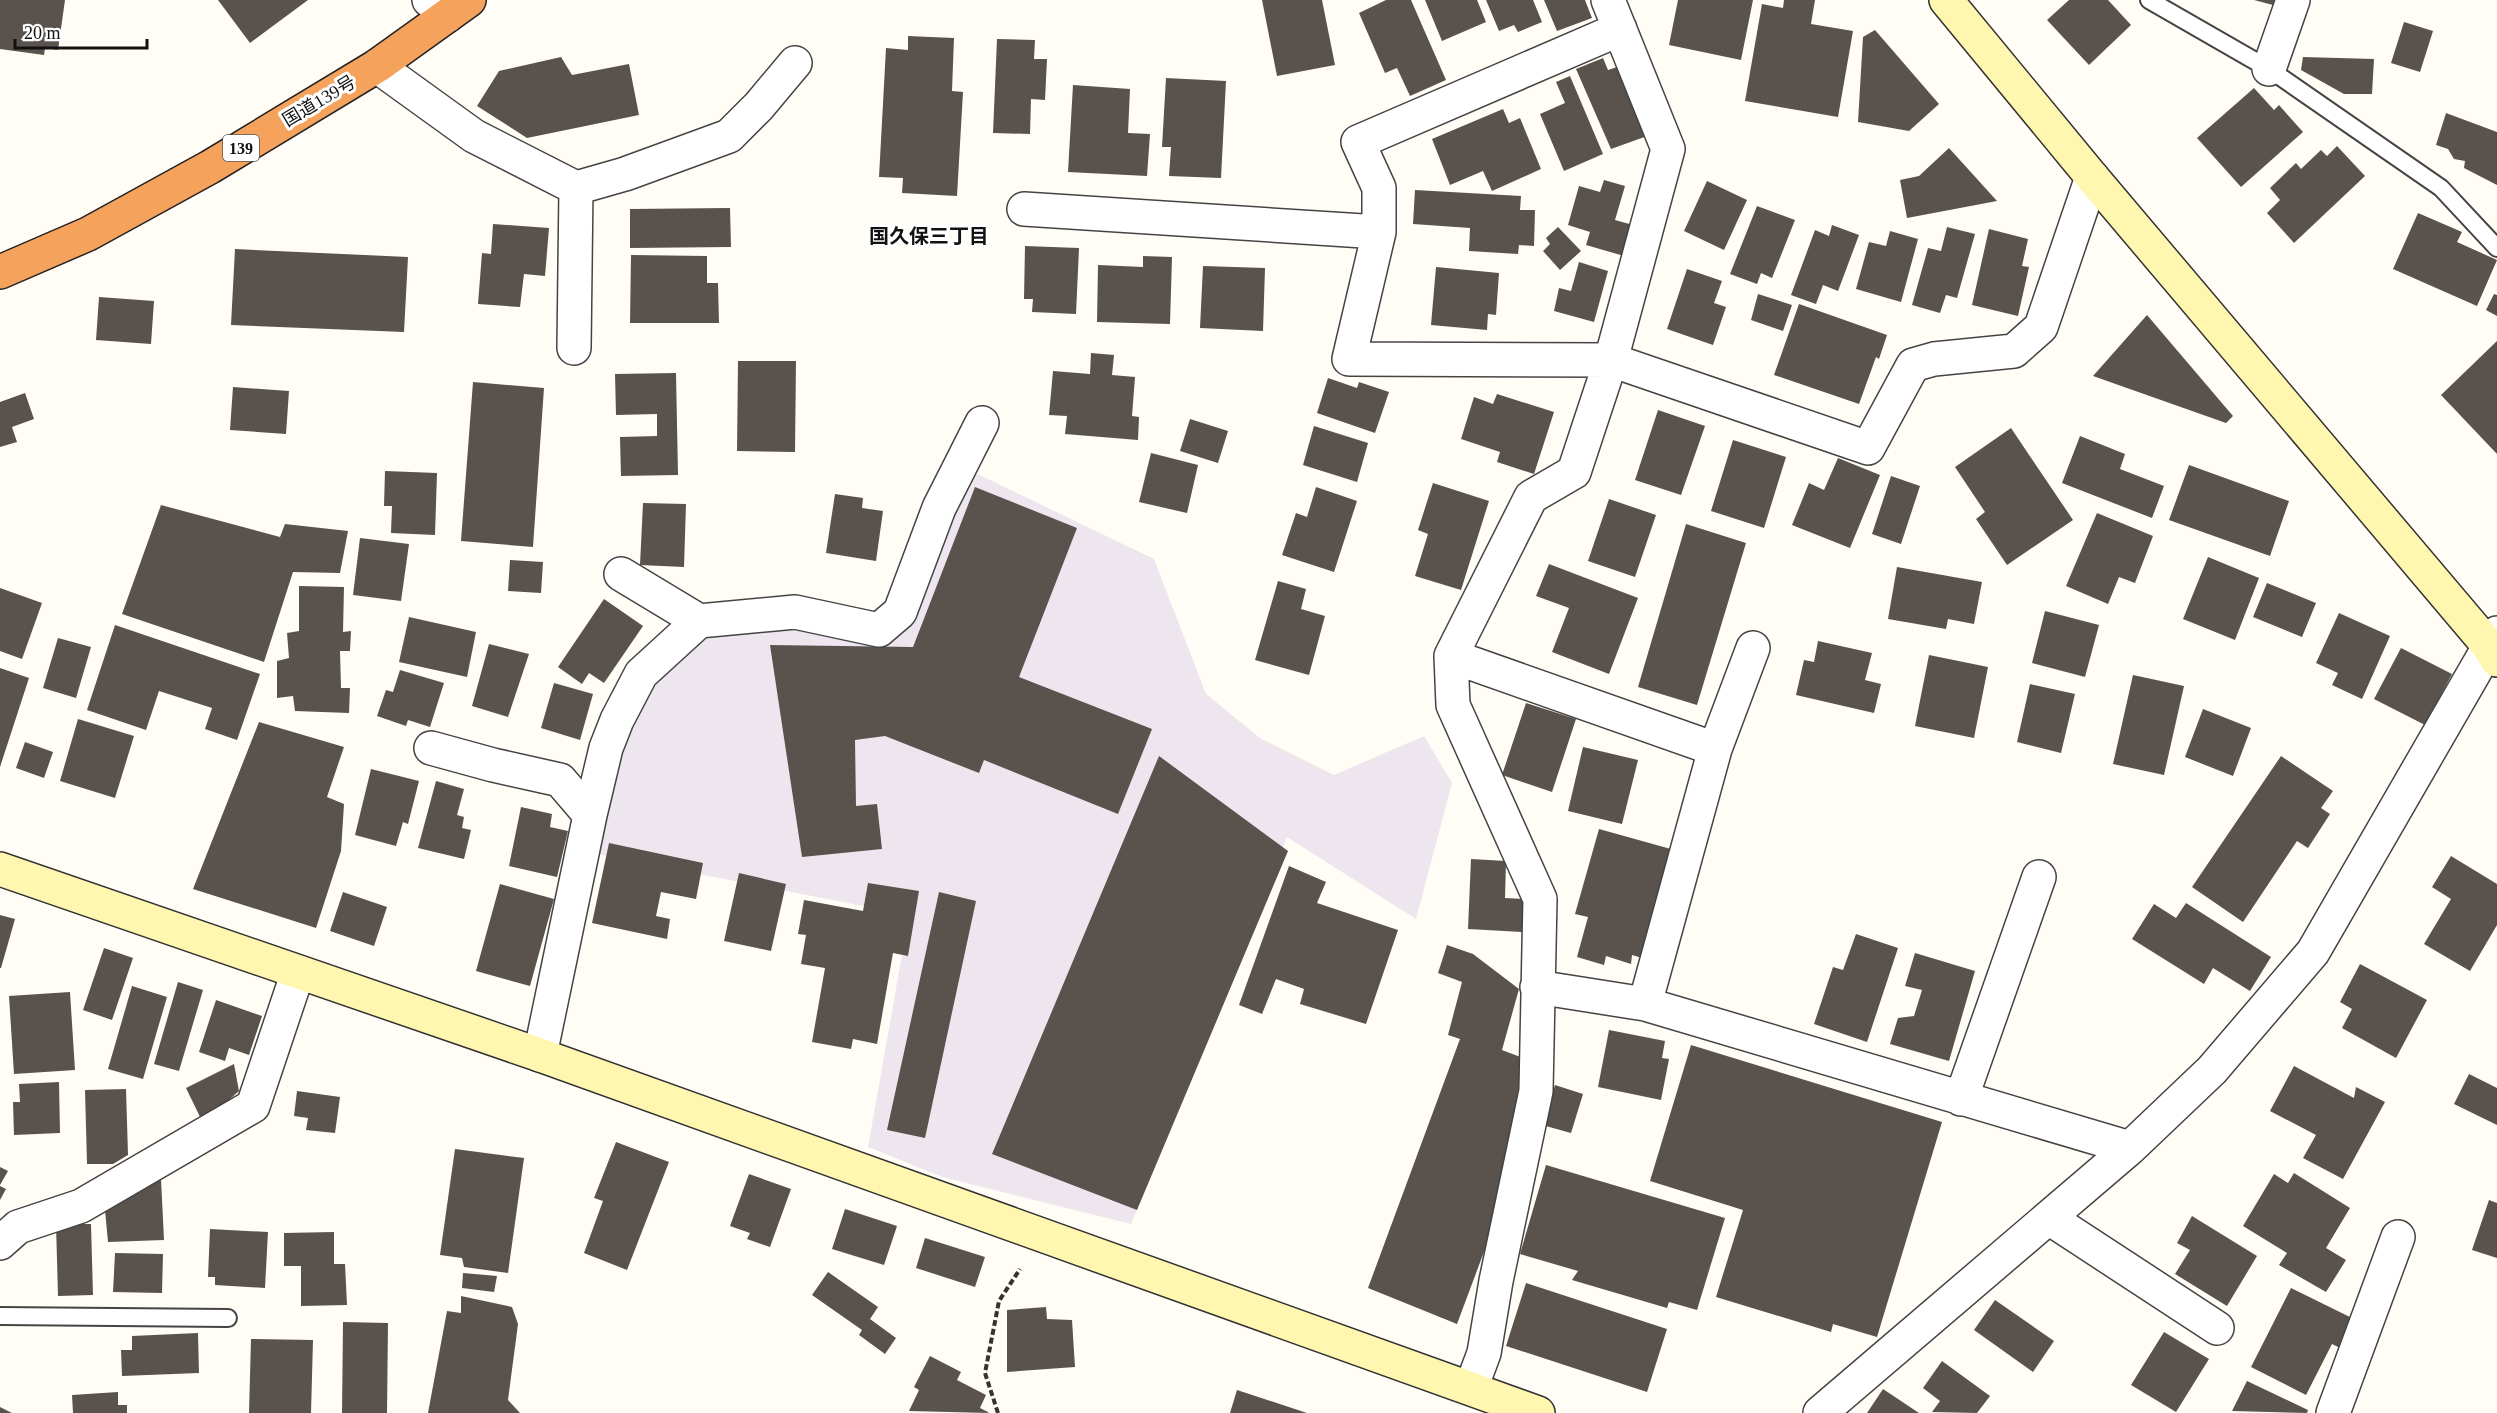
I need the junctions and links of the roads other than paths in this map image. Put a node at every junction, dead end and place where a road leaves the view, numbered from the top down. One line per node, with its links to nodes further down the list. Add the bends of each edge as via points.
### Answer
1 (1946, 0): 9 (street)
2 (2149, 0): 8 (lane)
3 (2293, 0): 8 (street)
4 (448, 5): 7 (highway, 国道139号 / 139)
5 (1614, 14): 12 (street, via 1358,142 1379,188); 16 (street, via 1668,149)
6 (795, 63): 10 (street, via 729,136)
7 (377, 66): 10 (street, via 474,136); 14 (highway, 国道139号 / 139, via 210,167 88,234)
8 (2269, 69): 13 (lane, via 2441,188)
9 (2092, 177): 16 (street, via 2041,327 2014,351 1934,359 1913,365 1868,448); 20 (street)
10 (576, 188): 15 (street)
11 (1024, 209): 12 (street)
12 (1378, 232): 16 (street, via 1349,358)
13 (2497, 248)
14 (0, 272)
15 (574, 348)
16 (1611, 360): 22 (street, via 1574,472 1531,496)
17 (982, 423): 19 (street, via 939,508 900,612 879,630 795,612)
18 (621, 574): 19 (street)
19 (699, 621): 25 (street, via 641,674 606,748)
20 (2494, 646): 33 (street, via 2313,952 2212,1070)
21 (1753, 648): 24 (street)
22 (1451, 656): 24 (street); 29 (street, via 1453,705 1540,899)
23 (431, 747): 25 (street, via 560,780)
24 (1715, 749): 30 (street)
25 (590, 815): 31 (street)
26 (0, 869): 28 (street)
27 (2039, 877): 32 (street)
28 (298, 972): 31 (street); 36 (street, via 253,1106 81,1206 18,1227)
29 (1537, 987): 30 (street); 40 (street, via 1536,1091 1484,1353)
30 (1645, 1004): 32 (street)
31 (540, 1055): 40 (street)
32 (1961, 1099): 33 (street)
33 (2130, 1148): 34 (street)
34 (2049, 1218): 39 (street); 42 (street)
35 (2398, 1237): 43 (street)
36 (0, 1243)
37 (0, 1316): 38 (lane)
38 (228, 1318)
39 (2217, 1328)
40 (1471, 1388): 41 (street)
41 (1538, 1413)
42 (1820, 1413)
43 (2333, 1413)

